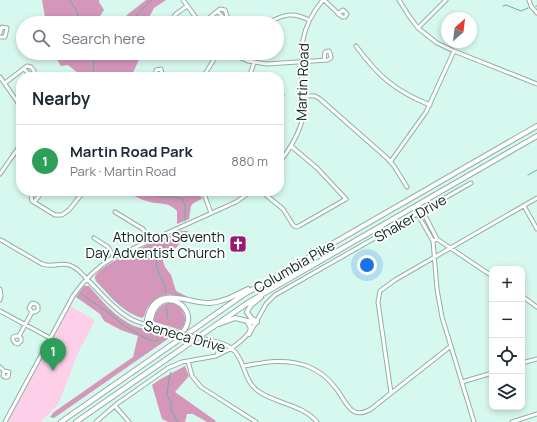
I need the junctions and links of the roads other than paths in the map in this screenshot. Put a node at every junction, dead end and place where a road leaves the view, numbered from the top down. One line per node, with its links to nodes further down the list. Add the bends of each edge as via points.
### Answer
1 (183, 0): 6 (street)
2 (323, 0): 9 (street); 14 (street, Martin Road)
3 (399, 0): 15 (street)
4 (446, 0): 15 (street)
5 (529, 0): 8 (street)
6 (187, 6): 10 (street); 11 (street)
7 (218, 12): 12 (street)
8 (537, 13)
9 (338, 14)
10 (175, 16)
11 (195, 16)
12 (212, 16)
13 (284, 18): 14 (street, via 293,14)
14 (309, 20): 23 (street, Martin Road, via 303,39)
15 (418, 28): 19 (street, via 431,39)
16 (0, 33): 17 (street, via 2,27 7,28 5,37)
17 (0, 37)
18 (356, 46): 35 (street, via 388,82)
19 (454, 51): 32 (street); 35 (street)
20 (214, 60): 27 (street)
21 (244, 60): 24 (street)
22 (324, 60): 23 (street)
23 (301, 62): 24 (street); 33 (street, Martin Road)
24 (254, 63): 28 (street)
25 (24, 69): 26 (street)
26 (20, 72)
27 (206, 72)
28 (251, 72)
29 (16, 75): 31 (street)
30 (0, 77): 31 (street)
31 (4, 83): 34 (street)
32 (537, 84)
33 (303, 96): 38 (street, Martin Road, via 301,122); 41 (street, via 315,96 320,99)
34 (16, 100)
35 (430, 105): 41 (street)
36 (537, 126): 65 (highway, Columbia Pike)
37 (537, 137): 68 (highway, Columbia Pike)
38 (290, 146): 40 (street, Martin Road); 48 (street, via 317,168 346,199 296,227 283,209)
39 (16, 151): 42 (street)
40 (284, 155)
41 (391, 161): 44 (street)
42 (0, 174)
43 (471, 183): 52 (street, Shaker Drive)
44 (407, 187)
45 (79, 196): 50 (street, via 62,215 52,214)
46 (205, 196): 54 (street)
47 (245, 196): 54 (street)
48 (267, 196)
49 (537, 198): 51 (street)
50 (35, 202)
51 (524, 206): 56 (street); 62 (street)
52 (422, 210): 55 (street, Shaker Drive); 58 (street)
53 (115, 212): 60 (street, via 143,229)
54 (211, 213): 60 (street)
55 (417, 213): 61 (street); 76 (street, Shaker Drive, via 275,295 266,304)
56 (537, 229)
57 (94, 238): 63 (street, via 108,247)
58 (437, 239): 61 (street); 62 (street)
59 (1, 240): 67 (street, Seneca Drive, via 42,264 70,265)
60 (150, 240): 63 (street)
61 (433, 241): 64 (street)
62 (450, 249): 64 (street); 66 (street)
63 (114, 257): 67 (street)
64 (435, 257): 84 (street, via 439,303); 97 (street, via 386,285 379,292 378,302)
65 (282, 272): 78 (highway, via 217,302 195,303 172,297 162,298 150,309); 86 (highway, Columbia Pike, via 223,308)
66 (489, 274)
67 (86, 278): 78 (street, Seneca Drive, via 123,314); 82 (street)
68 (275, 287): 76 (highway, via 248,309 249,316); 79 (highway, Columbia Pike)
69 (0, 289): 71 (street)
70 (525, 298): 72 (street)
71 (0, 300)
72 (537, 306)
73 (0, 311): 77 (street)
74 (32, 312): 77 (street)
75 (243, 319): 76 (highway); 79 (highway, via 230,319); 80 (highway, via 250,326)
76 (257, 323): 80 (street, Shaker Drive)
77 (25, 325): 81 (street); 82 (street)
78 (148, 325): 83 (street, Seneca Drive, bridge); 86 (highway, via 155,308 166,301 181,304 188,317 188,324 183,331)
79 (208, 330): 103 (highway, Columbia Pike)
80 (249, 334): 85 (street, Shaker Drive)
81 (19, 336)
82 (50, 338): 100 (street)
83 (213, 341): 85 (street, Seneca Drive); 87 (street, via 220,348)
84 (450, 346): 95 (street); 97 (street)
85 (232, 348): 87 (street, Shaker Drive); 91 (street, Seneca Drive)
86 (155, 356): 96 (highway, Columbia Pike)
87 (216, 356): 89 (street, Shaker Drive)
88 (537, 358): 90 (street)
89 (188, 361): 98 (street, Shaker Drive, via 172,365 162,371); 106 (street, via 192,376 201,387)
90 (525, 362)
91 (244, 366): 97 (street, via 278,361 308,367 329,380 349,409 356,413 369,411); 107 (street, Seneca Drive, via 252,385 258,391 305,412)
92 (0, 367): 93 (street)
93 (4, 371)
94 (489, 374): 95 (street)
95 (462, 382): 108 (street)
96 (109, 388): 101 (highway); 102 (highway, Columbia Pike)
97 (391, 393)
98 (115, 406): 104 (street, Shaker Drive); 105 (street)
99 (537, 414): 109 (street)
100 (4, 422)
101 (56, 422)
102 (61, 422)
103 (77, 422)
104 (96, 422)
105 (129, 422)
106 (256, 422)
107 (317, 422)
108 (474, 422)
109 (512, 422)

